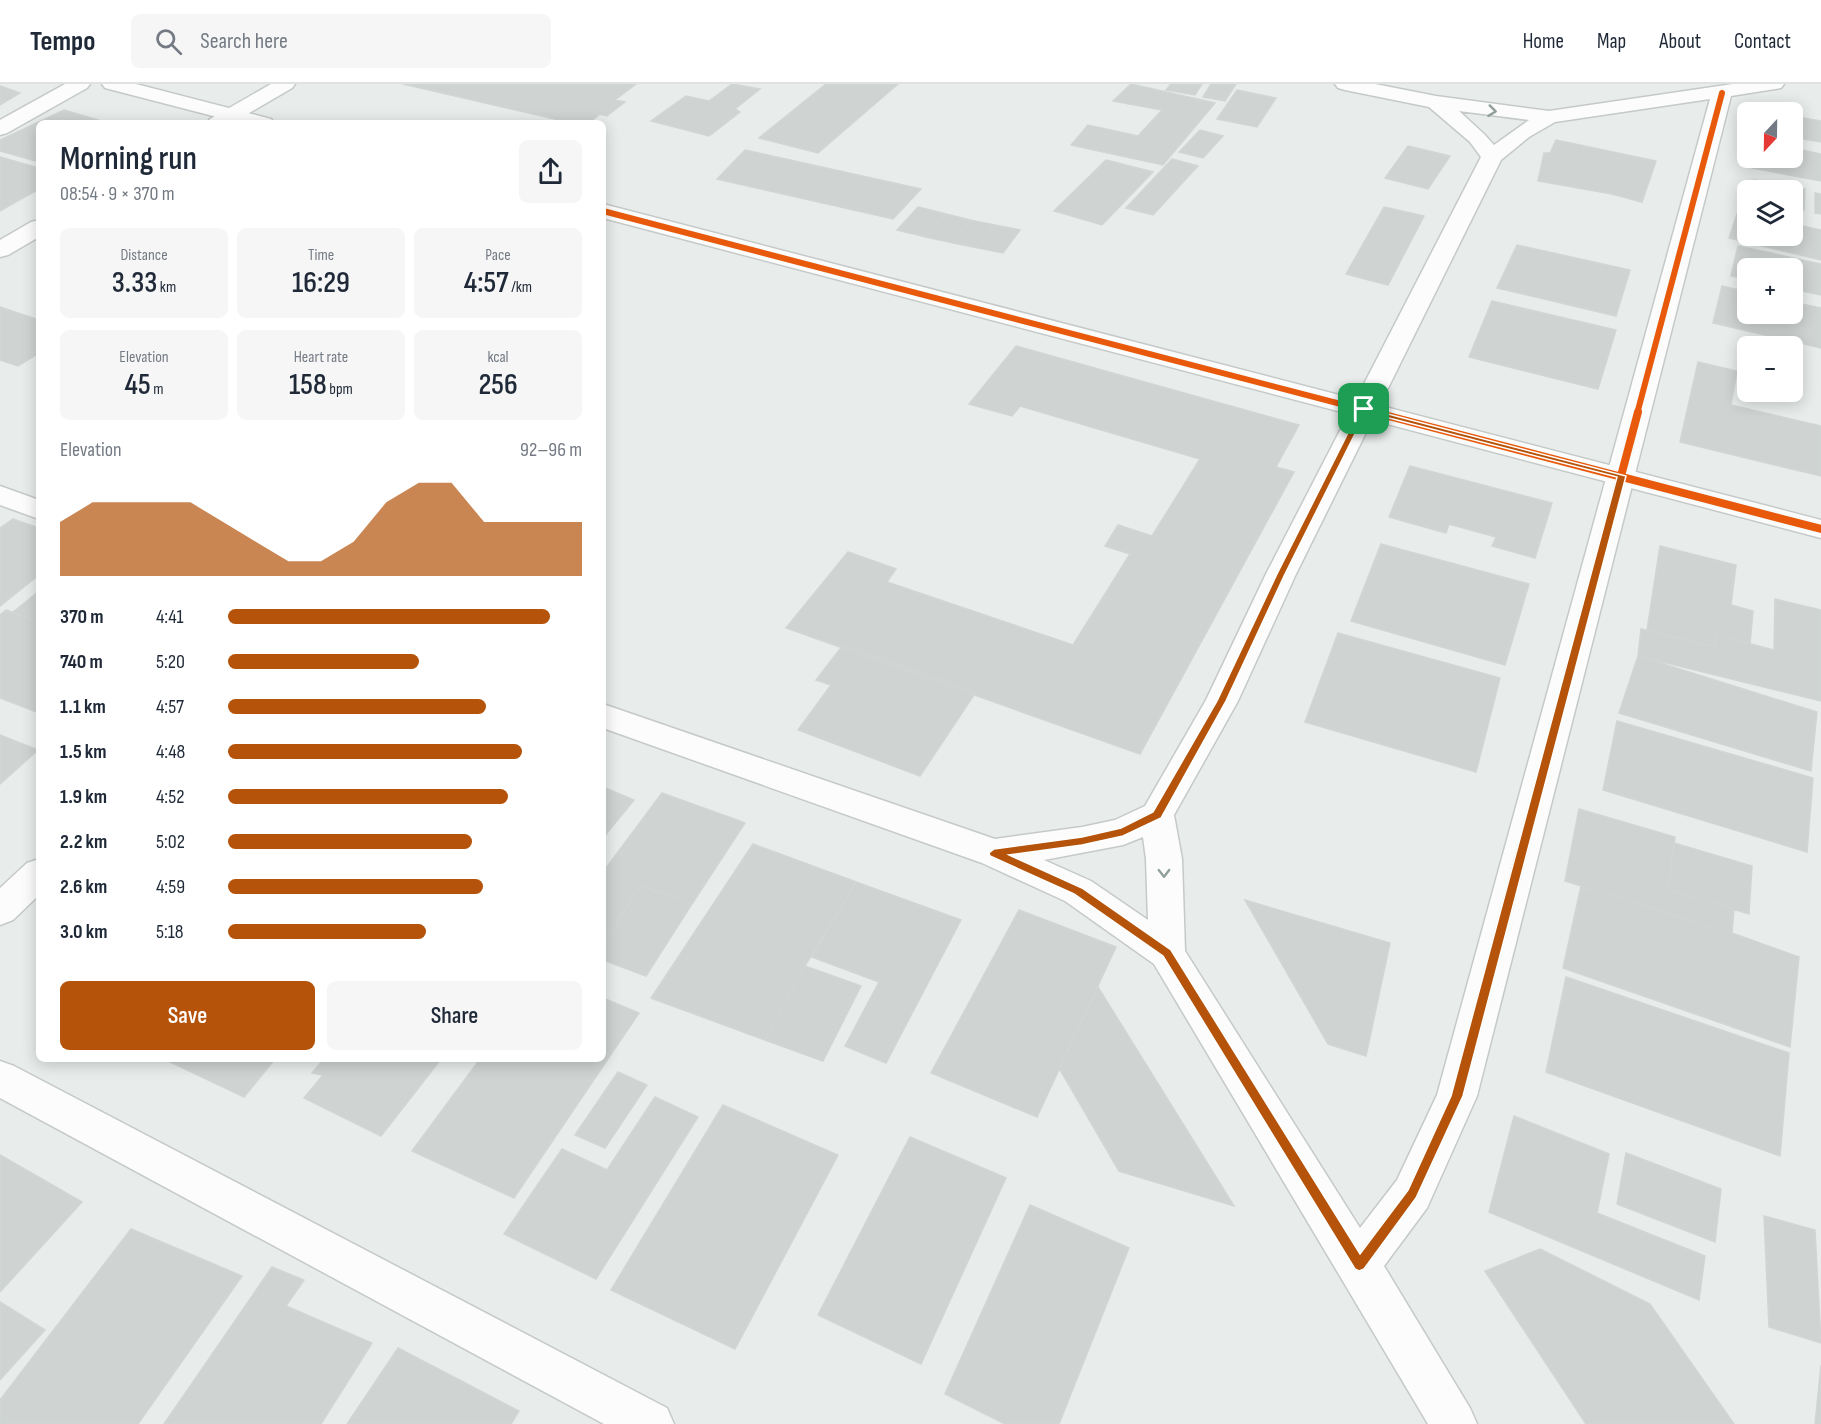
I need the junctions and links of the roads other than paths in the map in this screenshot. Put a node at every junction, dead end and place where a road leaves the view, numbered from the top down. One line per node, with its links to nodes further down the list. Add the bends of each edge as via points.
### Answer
1 (81, 84): 10 (street)
2 (112, 84): 9 (street)
3 (285, 84): 9 (street)
4 (1345, 84): 7 (street)
5 (1774, 84): 6 (street)
6 (1722, 93): 8 (street); 16 (street)
7 (1436, 102): 8 (street, one-way to 8); 11 (street)
8 (1549, 117): 11 (street)
9 (224, 119)
10 (0, 129)
11 (1492, 156): 15 (street)
12 (606, 212): 15 (street)
13 (36, 229): 14 (street)
14 (0, 250)
15 (1364, 409): 16 (street); 21 (street, via 1222,701)
16 (1622, 476): 19 (street); 27 (street, via 1457,1096 1412,1194)
17 (0, 495): 18 (street)
18 (36, 509)
19 (1821, 529)
20 (606, 717): 22 (street)
21 (1157, 815): 22 (street, via 1123,832); 25 (street, one-way to 25, via 1164,858)
22 (994, 853): 25 (street, via 1078,891)
23 (36, 876): 24 (street)
24 (0, 910)
25 (1167, 953): 27 (street)
26 (0, 1078): 28 (street)
27 (1359, 1265): 29 (street)
28 (651, 1424)
29 (1454, 1424)

